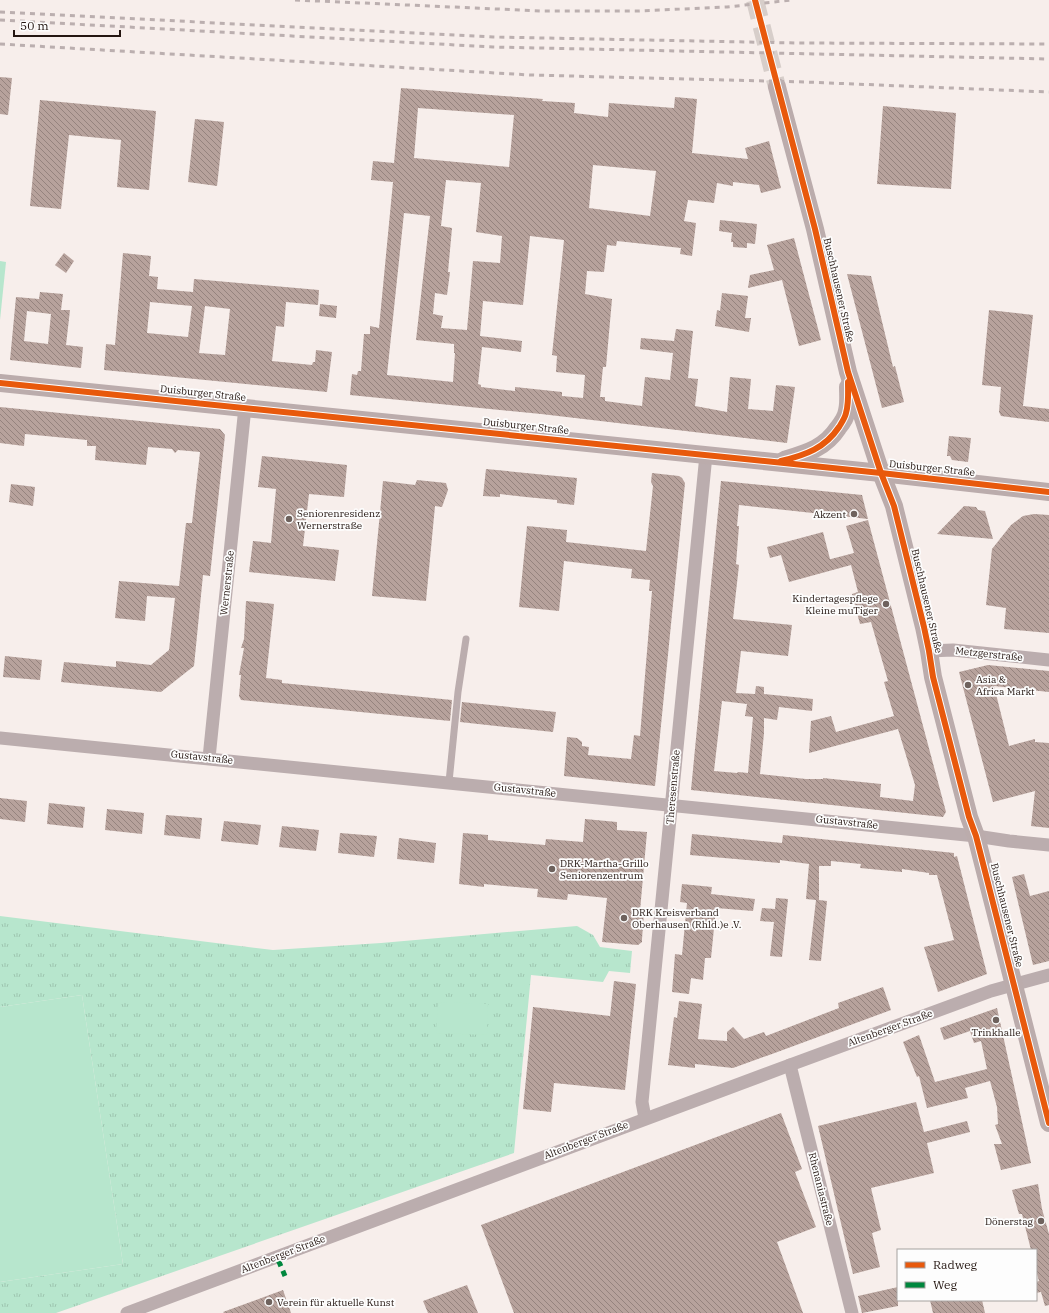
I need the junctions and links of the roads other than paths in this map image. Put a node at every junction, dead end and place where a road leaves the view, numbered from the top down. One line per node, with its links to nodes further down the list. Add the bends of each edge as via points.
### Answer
1 (777, 87): 2 (main road, Buschhausener Straße, via 815,229)
2 (848, 372): 6 (main road, via 847,411 835,432 818,448); 7 (main road, Buschhausener Straße)
3 (0, 383): 4 (main road, Duisburger Straße)
4 (245, 407): 5 (main road, Duisburger Straße); 13 (street, Wernerstraße)
5 (706, 455): 6 (main road, Duisburger Straße); 15 (street, Theresenstraße)
6 (774, 462): 7 (main road, Duisburger Straße)
7 (881, 473): 8 (main road, Duisburger Straße); 10 (main road, Buschhausener Straße, via 894,506)
8 (1049, 492)
9 (466, 639): 14 (lane)
10 (930, 651): 11 (street, Metzgerstraße, via 953,650); 16 (main road, Buschhausener Straße, via 933,677)
11 (1049, 660)
12 (0, 738): 13 (street, Gustavstraße)
13 (209, 758): 14 (street, Gustavstraße)
14 (449, 782): 15 (street, Gustavstraße)
15 (671, 805): 16 (street, Gustavstraße); 21 (street, Theresenstraße, via 642,1102)
16 (976, 836): 17 (street, Gustavstraße); 19 (main road, Buschhausener Straße)
17 (1049, 845)
18 (1049, 975): 19 (street, Altenberger Straße)
19 (1014, 984): 20 (street, Altenberger Straße); 22 (main road, Buschhausener Straße)
20 (790, 1065): 21 (street, Altenberger Straße); 24 (street, Rhenaniastraße)
21 (645, 1118): 23 (street, Altenberger Straße)
22 (1049, 1123)
23 (127, 1313)
24 (852, 1313)

